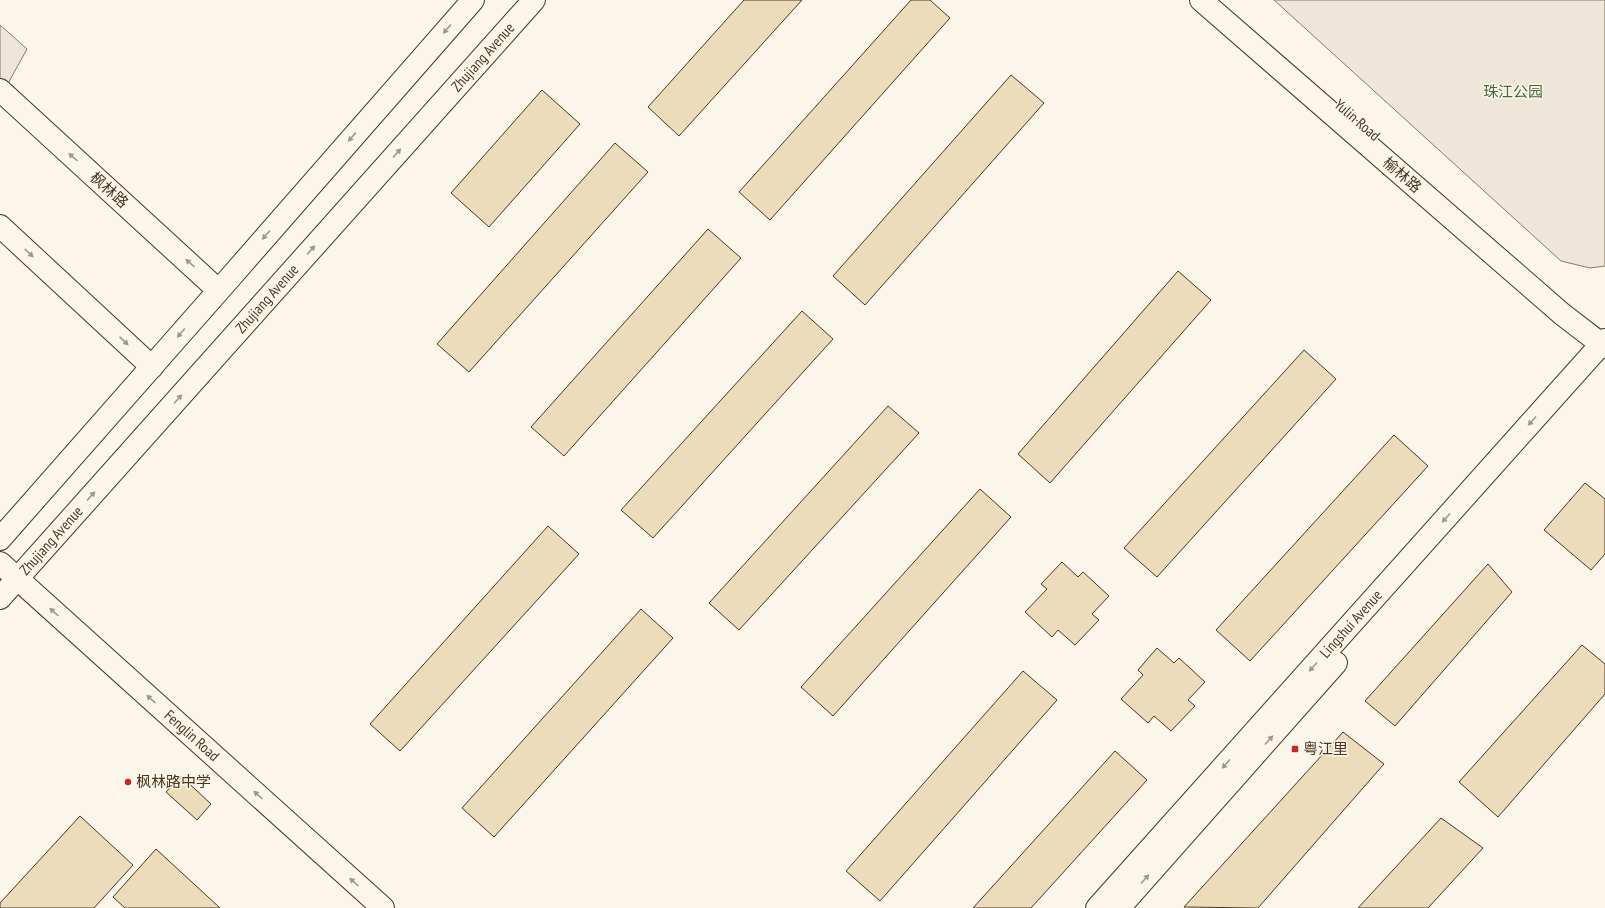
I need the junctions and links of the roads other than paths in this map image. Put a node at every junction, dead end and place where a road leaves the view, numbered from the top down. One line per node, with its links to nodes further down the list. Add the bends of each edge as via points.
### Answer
1 (473, 0): 7 (street, one-way to 7)
2 (534, 0): 12 (street, Zhujiang Avenue, one-way to 2)
3 (1201, 0): 8 (street, 榆林路, via 1562,314)
4 (1222, 0): 8 (street, Yulin Road, via 1519,262 1570,303)
5 (0, 90): 7 (street, 枫林路, one-way to 5)
6 (0, 226): 9 (street, one-way to 9)
7 (218, 290): 9 (street, one-way to 9)
8 (1604, 344): 15 (street, Lingshui Avenue, one-way to 15); 16 (street, Lingshui Avenue, one-way to 8)
9 (152, 368): 10 (street)
10 (0, 539)
11 (0, 563): 12 (street, Fenglin Road)
12 (6, 588): 13 (street, Fenglin Road); 14 (street, Fenglin Road, one-way to 12)
13 (361, 908)
14 (383, 908)
15 (1097, 908)
16 (1120, 908)

